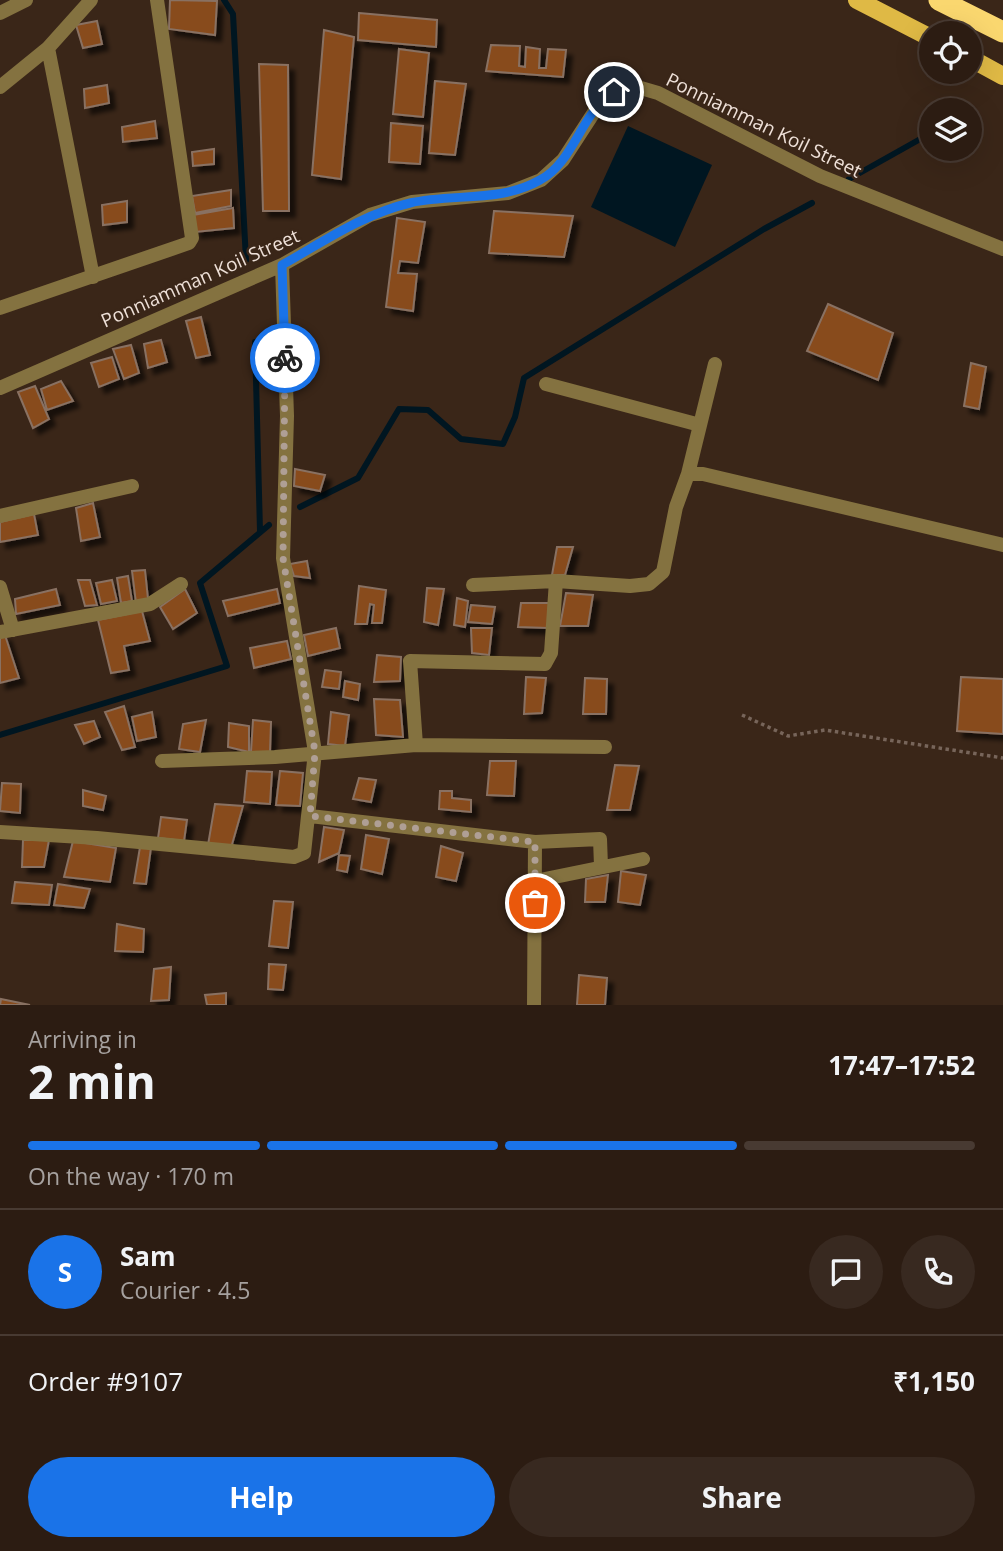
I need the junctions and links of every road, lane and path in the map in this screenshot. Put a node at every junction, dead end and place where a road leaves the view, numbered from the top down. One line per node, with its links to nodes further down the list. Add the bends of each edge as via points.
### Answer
1 (26, 0): 6 (street)
2 (91, 0): 9 (street)
3 (157, 0): 15 (street, via 192,238 189,243)
4 (856, 0): 7 (main road)
5 (939, 0): 8 (highway)
6 (0, 13)
7 (919, 32)
8 (1003, 32)
9 (48, 48): 12 (street); 15 (street)
10 (982, 64): 11 (main road)
11 (1003, 75)
12 (0, 87)
13 (1003, 249): 14 (street, Ponniamman Koil Street, via 820,176 659,93 627,84 602,100 563,160 541,180 508,193 412,202 370,215)
14 (282, 265): 19 (street, Ponniamman Koil Street); 33 (street, via 283,558)
15 (93, 276): 16 (street)
16 (0, 306)
17 (715, 364): 20 (street)
18 (547, 384): 20 (street)
19 (0, 388)
20 (700, 425): 21 (street)
21 (688, 474): 24 (street); 25 (street, via 663,572 649,584)
22 (132, 486): 23 (street)
23 (0, 516)
24 (1003, 545)
25 (556, 581): 27 (street); 31 (street, via 551,653 545,664 410,661)
26 (181, 584): 29 (street, via 150,604)
27 (473, 585)
28 (0, 587): 29 (street)
29 (6, 631)
30 (741, 715): 34 (path, via 788,736 825,730)
31 (416, 745): 32 (street); 33 (street)
32 (606, 747)
33 (315, 752): 35 (street); 36 (street)
34 (1003, 758)
35 (162, 761)
36 (310, 816): 37 (street, via 304,853 295,857); 38 (street)
37 (0, 832)
38 (535, 842): 40 (street, via 600,839); 41 (street)
39 (643, 859): 40 (street)
40 (601, 866): 41 (street)
41 (535, 881): 42 (street)
42 (534, 1005)

